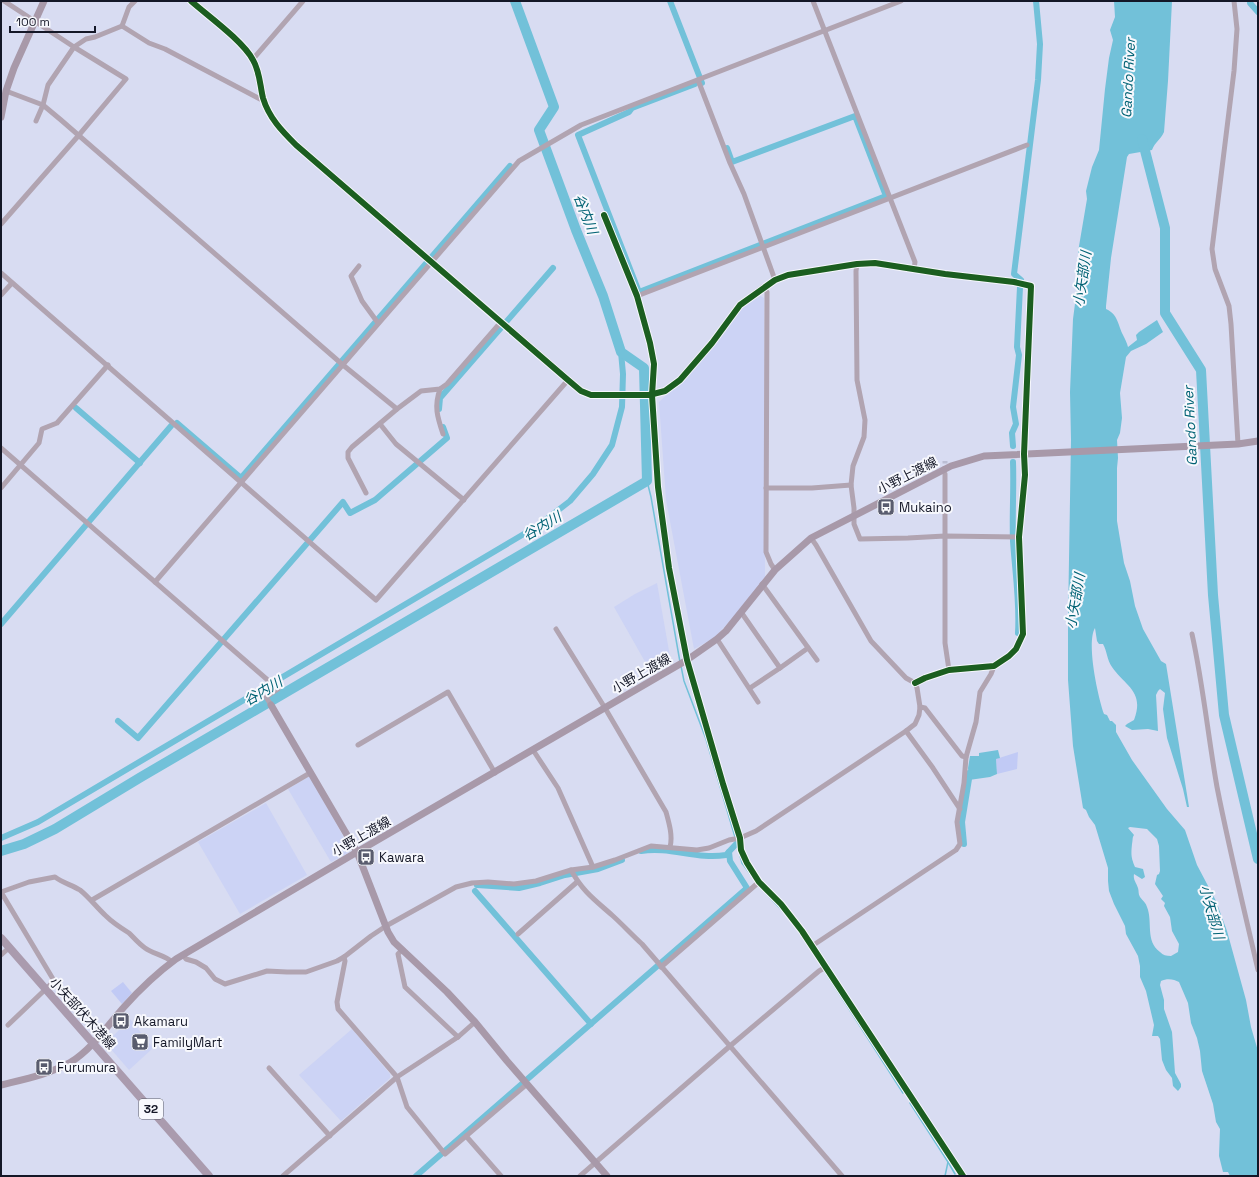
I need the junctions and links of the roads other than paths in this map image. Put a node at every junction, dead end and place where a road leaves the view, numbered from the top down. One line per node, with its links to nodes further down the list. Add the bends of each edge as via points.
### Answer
1 (4, 1): 9 (street)
2 (44, 1): 9 (street)
3 (135, 1): 10 (street, via 129,7)
4 (191, 1): 13 (street, via 240,43)
5 (303, 1): 13 (street)
6 (813, 1): 11 (street)
7 (901, 1): 11 (street)
8 (1234, 1): 47 (street, via 1237,30 1234,71 1212,248 1215,269 1229,306)
9 (35, 21): 12 (street); 15 (street)
10 (122, 26): 12 (street, via 86,39); 16 (street, via 149,43)
11 (824, 31): 14 (street); 22 (street)
12 (74, 47): 17 (street, via 48,85); 20 (street, via 126,79)
13 (253, 59): 16 (street, via 258,70)
14 (698, 80): 25 (street, via 744,194); 26 (street, via 581,125 519,161)
15 (6, 91): 17 (street); 18 (street)
16 (263, 99): 26 (street, via 277,127)
17 (43, 105): 19 (street); 20 (street)
18 (1, 117)
19 (36, 120)
20 (79, 135): 24 (street); 38 (street)
21 (1027, 145): 22 (street)
22 (889, 198): 25 (street); 29 (street, via 915,262)
23 (604, 215): 35 (street)
24 (1, 224)
25 (762, 248): 31 (street); 35 (street)
26 (432, 262): 36 (street); 37 (street)
27 (857, 264): 29 (street, via 875,263); 31 (street, via 788,274); 53 (street, via 857,380 865,420 864,437 853,466)
28 (359, 266): 37 (street, via 351,276 362,301)
29 (914, 269): 49 (street, via 1031,286)
30 (1, 273): 32 (street)
31 (775, 280): 33 (street)
32 (12, 283): 34 (street); 39 (street)
33 (763, 288): 42 (street, via 740,305 680,380 665,391); 55 (street, via 767,292)
34 (1, 295)
35 (637, 296): 42 (street, via 654,364)
36 (501, 322): 40 (street); 41 (street, via 447,384)
37 (378, 323): 38 (street)
38 (343, 364): 43 (street); 52 (street)
39 (108, 366): 50 (street, via 57,423 42,429 39,443); 52 (street)
40 (568, 380): 42 (street, via 581,391 591,395); 57 (street)
41 (440, 388): 43 (street, via 421,391); 45 (street, via 436,409)
42 (651, 395): 70 (street, via 658,487 669,568)
43 (397, 409): 44 (street)
44 (380, 424): 56 (street, via 348,452 348,458); 57 (street, via 396,444)
45 (443, 434)
46 (1258, 441): 47 (street, 小野上渡線)
47 (1238, 444): 49 (street, 小野上渡線)
48 (1, 448): 50 (street)
49 (1024, 454): 58 (street, 小野上渡線, via 984,456 951,466); 60 (street, via 1025,475)
50 (21, 465): 54 (street); 63 (street)
51 (945, 474): 59 (street)
52 (242, 482): 57 (street, via 376,600); 63 (street)
53 (851, 485): 55 (street); 58 (street)
54 (1, 488)
55 (766, 488): 62 (street, via 766,552)
56 (366, 493)
57 (464, 500)
58 (854, 515): 59 (street, via 854,524 860,539); 61 (street, 小野上渡線)
59 (945, 536): 60 (street); 74 (street, via 944,643)
60 (1015, 537): 72 (street, via 1023,634 1016,649)
61 (810, 538): 62 (street, 小野上渡線); 75 (street, via 871,641 906,678)
62 (775, 570): 64 (street, 小野上渡線)
63 (155, 582): 77 (street, via 278,690 266,697)
64 (762, 584): 65 (street, 小野上渡線); 69 (street)
65 (741, 612): 68 (street, 小野上渡線); 73 (street)
66 (556, 629): 80 (street)
67 (1192, 634): 109 (street, via 1218,787)
68 (717, 639): 70 (street, 小野上渡線); 76 (street)
69 (808, 648): 71 (street); 73 (street)
70 (687, 660): 80 (street, 小野上渡線); 88 (street)
71 (817, 660)
72 (994, 666): 74 (street); 84 (street, via 980,692 976,722)
73 (780, 668): 76 (street)
74 (949, 670): 75 (street)
75 (915, 683): 79 (street)
76 (750, 688): 78 (street)
77 (269, 702): 85 (street)
78 (758, 702)
79 (920, 707): 81 (street, via 915,724); 84 (street, via 925,708 962,756)
80 (605, 708): 83 (street, 小野上渡線); 89 (street, via 666,812)
81 (906, 731): 87 (street); 88 (street, via 756,831)
82 (358, 745): 86 (street, via 448,692)
83 (533, 750): 86 (street, 小野上渡線); 91 (street, via 558,788)
84 (966, 757): 87 (street)
85 (310, 773): 90 (street); 96 (street)
86 (495, 773): 90 (street, 小野上渡線)
87 (960, 810): 100 (street, via 957,822 960,844 956,850)
88 (739, 838): 89 (street, via 697,850); 94 (street, via 741,850)
89 (670, 847): 91 (street, via 652,846)
90 (357, 852): 97 (street); 104 (street, 小野上渡線)
91 (593, 867): 92 (street)
92 (571, 870): 93 (street); 97 (street, via 536,881 514,884 472,883 456,887)
93 (577, 882): 98 (street); 107 (street, via 594,901 625,926)
94 (757, 884): 100 (street, via 781,904); 107 (street)
95 (1, 892): 96 (street, via 29,882 55,878); 110 (street, via 53,979)
96 (92, 900): 106 (street, via 105,916 144,948)
97 (386, 926): 102 (street, via 394,942); 105 (street)
98 (518, 934)
99 (1, 938): 101 (main road, 小矢部伏木港線 / 32)
100 (812, 946): 108 (street)
101 (10, 947): 103 (street); 110 (main road, 小矢部伏木港線 / 32)
102 (402, 950): 111 (street); 113 (street, via 398,954 405,987)
103 (1, 955)
104 (182, 955): 105 (street, via 206,968 225,984 266,971 306,972); 106 (street, 小野上渡線)
105 (344, 957): 117 (street, via 338,1009)
106 (172, 962): 114 (street, 小野上渡線, via 128,1002)
107 (661, 967): 115 (street)
108 (823, 968): 115 (street); 129 (street)
109 (1258, 970)
110 (45, 989): 112 (street); 114 (main road, 小矢部伏木港線 / 32)
111 (475, 1022): 113 (street); 118 (street)
112 (8, 1025)
113 (458, 1037): 117 (street)
114 (94, 1043): 119 (street, 小野上渡線, via 72,1061 52,1071); 123 (main road, 小矢部伏木港線 / 32)
115 (730, 1046): 122 (street); 128 (street)
116 (269, 1068): 120 (street)
117 (397, 1077): 120 (street); 121 (street, via 407,1107 445,1154)
118 (528, 1084): 121 (street); 122 (street)
119 (1, 1085)
120 (330, 1136): 124 (street)
121 (466, 1136): 125 (street)
122 (596, 1162): 126 (street); 127 (street)
123 (209, 1176)
124 (283, 1176)
125 (501, 1176)
126 (580, 1176)
127 (607, 1176)
128 (842, 1176)
129 (963, 1176)

